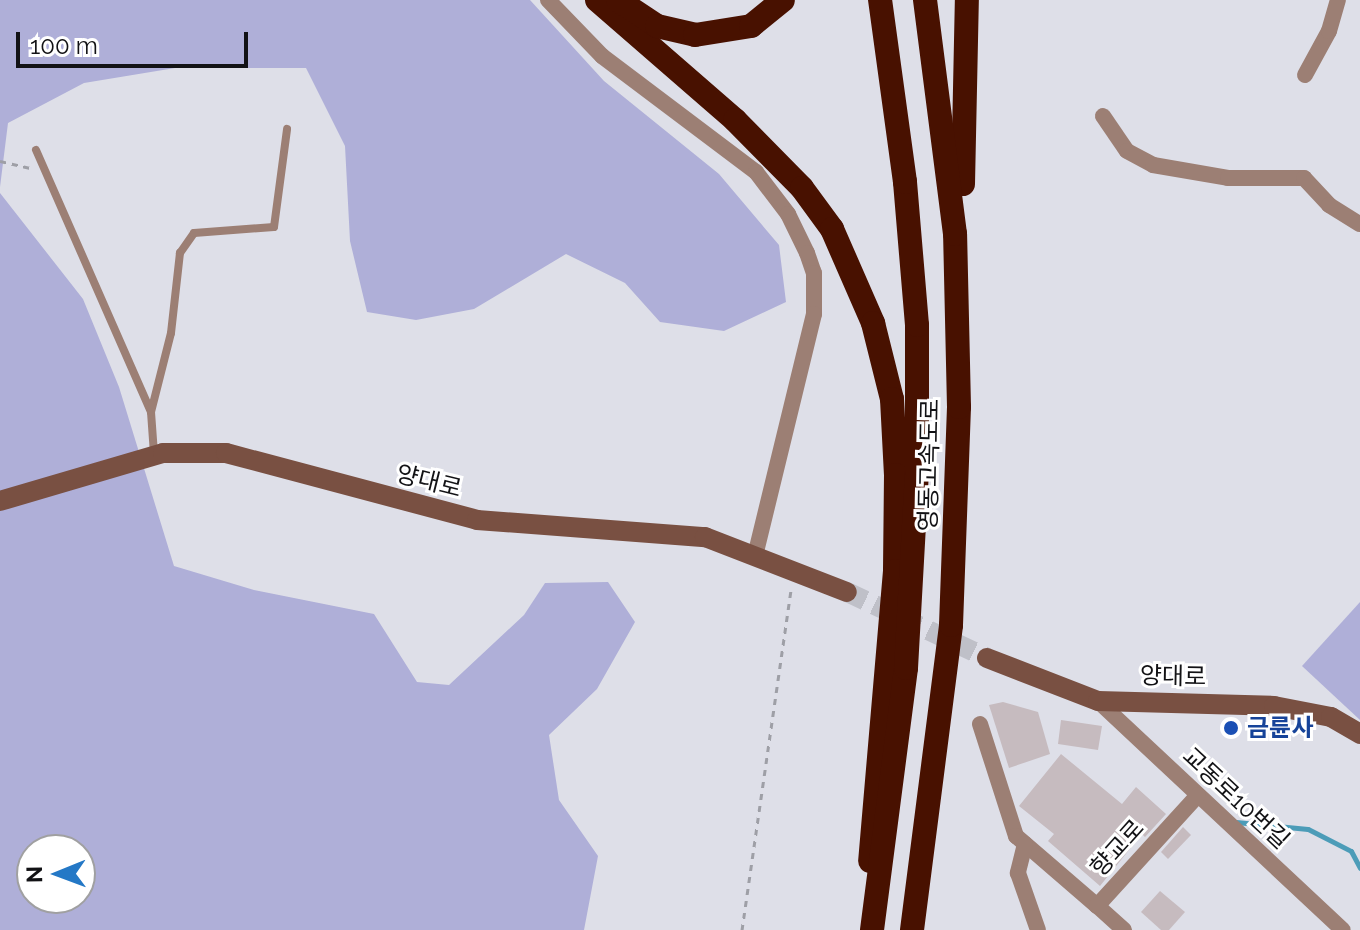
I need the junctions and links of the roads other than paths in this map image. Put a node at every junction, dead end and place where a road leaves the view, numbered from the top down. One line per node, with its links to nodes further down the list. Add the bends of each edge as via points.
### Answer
1 (548, 0): 18 (street, via 602,56 756,172 788,214 807,253 815,283 814,314)
2 (597, 0): 27 (highway, via 735,120 809,196 832,229 873,323 892,399 896,475 895,571)
3 (618, 0): 4 (highway, via 657,26 695,35 751,26)
4 (783, 0)
5 (880, 0): 21 (highway, 영동고속도로, via 905,182 917,325 917,470)
6 (925, 0): 14 (highway, 영동고속도로, via 955,234)
7 (967, 0): 14 (highway)
8 (1338, 0): 9 (street, via 1329,31)
9 (1305, 75)
10 (1103, 116): 13 (street, via 1127,151 1153,165 1228,178 1304,178 1329,205)
11 (287, 129): 15 (lane, via 274,227 194,233 180,253 171,333)
12 (36, 150): 15 (lane)
13 (1360, 224)
14 (959, 407): 31 (highway, 영동고속도로, via 951,625)
15 (151, 412): 16 (lane)
16 (154, 455): 17 (street, 양대로); 18 (street, 양대로, via 226,453 477,520 676,534)
17 (0, 501)
18 (755, 556): 19 (street, 양대로)
19 (847, 592)
20 (987, 658): 22 (street, 양대로)
21 (906, 668): 27 (highway, 영동고속도로); 30 (highway, 영동고속도로)
22 (1098, 701): 24 (street, 양대로, via 1274,706 1331,717); 25 (street, 교동로10번길)
23 (980, 724): 26 (street, via 1016,836)
24 (1360, 734)
25 (1198, 795): 28 (street, 향교로); 34 (street, 교동로10번길)
26 (1025, 844): 28 (street); 32 (street, via 1018,873)
27 (870, 861): 29 (highway, 영동고속도로)
28 (1097, 906): 33 (street, 향교로)
29 (857, 930)
30 (872, 930)
31 (912, 930)
32 (1038, 930)
33 (1124, 930)
34 (1343, 930)

